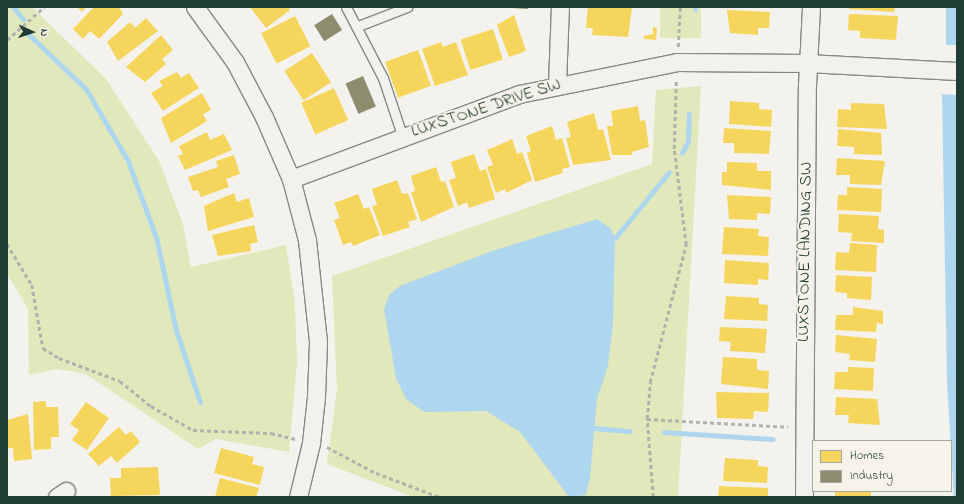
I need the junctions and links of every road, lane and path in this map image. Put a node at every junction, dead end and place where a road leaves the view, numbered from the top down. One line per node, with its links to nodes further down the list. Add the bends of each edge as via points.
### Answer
1 (44, 7): 9 (path)
2 (195, 7): 15 (street, via 235,62)
3 (346, 7): 8 (lane)
4 (407, 7): 8 (lane)
5 (560, 7): 13 (street)
6 (680, 7): 10 (path)
7 (811, 7): 11 (street, LUXSTONE LANDING SW)
8 (358, 26): 14 (lane, via 383,78)
9 (7, 40)
10 (677, 62): 11 (street, LUXSTONE DRIVE SW); 13 (street, LUXSTONE DRIVE SW); 17 (path, via 674,149 686,245 650,382)
11 (807, 63): 12 (street, LUXSTONE DRIVE SW); 18 (street, LUXSTONE LANDING SW)
12 (957, 71)
13 (557, 84): 14 (street, LUXSTONE DRIVE SW)
14 (402, 135): 15 (street, LUXSTONE DRIVE SW)
15 (291, 179): 19 (street, via 307,240 314,288 318,342)
16 (7, 244): 19 (path, via 32,285 43,348 59,358 120,381 151,406 193,430 270,433)
17 (647, 419): 18 (path); 22 (path)
18 (803, 427): 23 (street, LUXSTONE LANDING SW)
19 (311, 443): 20 (street); 21 (path, via 327,447 376,473)
20 (298, 497)
21 (440, 497)
22 (653, 497)
23 (804, 497)

